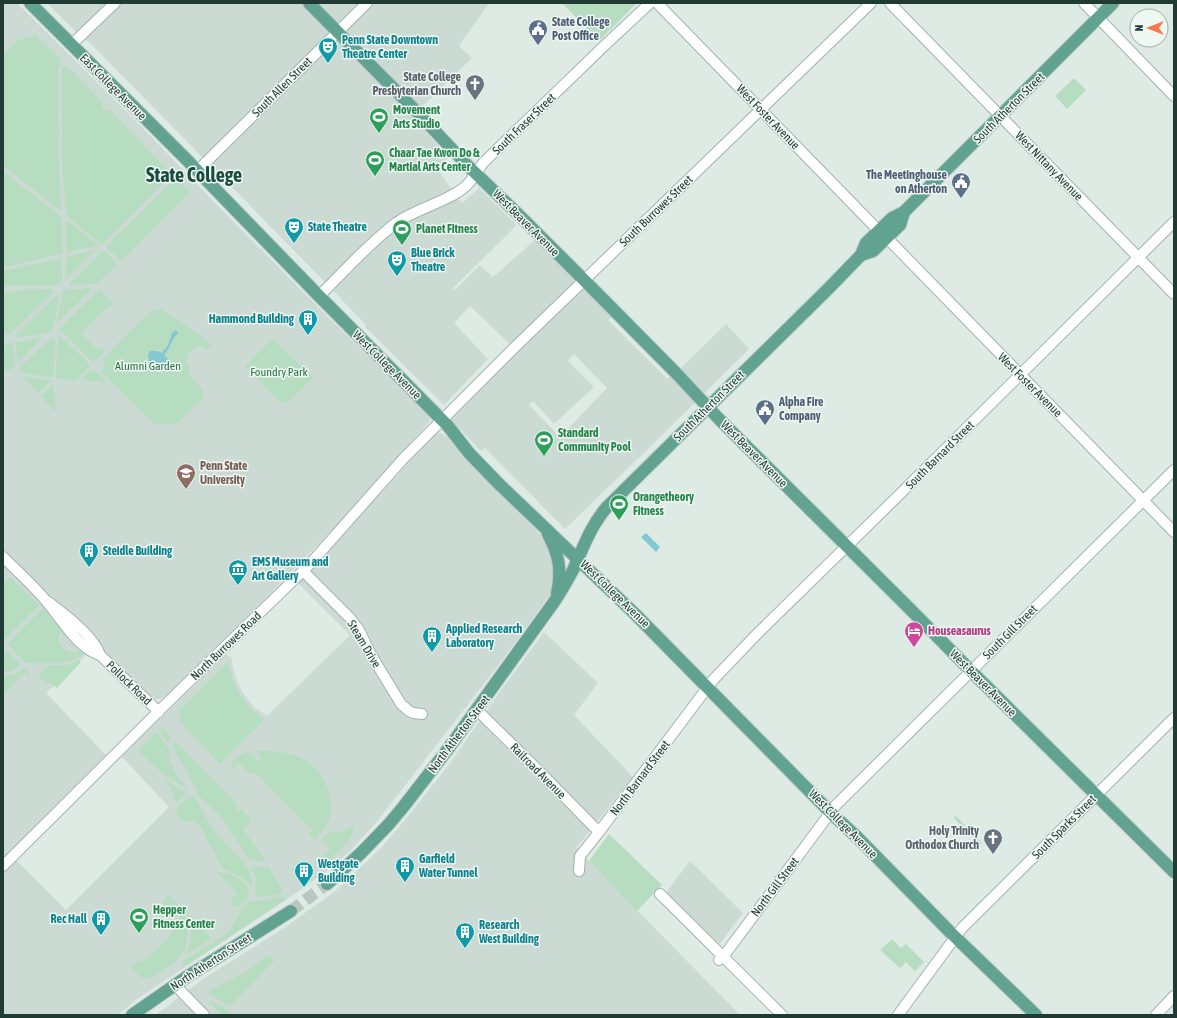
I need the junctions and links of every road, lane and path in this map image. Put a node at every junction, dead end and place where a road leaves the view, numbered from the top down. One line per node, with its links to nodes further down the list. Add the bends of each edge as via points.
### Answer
1 (30, 3): 13 (main road, East College Avenue)
2 (115, 3): 13 (street)
3 (309, 3): 12 (main road, West Beaver Avenue)
4 (367, 3): 12 (street, South Allen Street)
5 (650, 3): 18 (street, South Fraser Street, via 495,151)
6 (657, 3): 15 (street, West Foster Avenue)
7 (871, 3): 15 (street, South Burrowes Street)
8 (890, 3): 16 (street, West Nittany Avenue)
9 (1084, 3): 11 (street)
10 (1113, 3): 11 (main road, South Atherton Street)
11 (1098, 18): 14 (street); 16 (main road, South Atherton Street)
12 (337, 33): 17 (street, South Allen Street); 18 (main road, West Beaver Avenue)
13 (71, 45): 17 (main road, East College Avenue)
14 (1174, 96)
15 (761, 109): 20 (street, West Foster Avenue); 22 (street, South Burrowes Street)
16 (1000, 116): 20 (main road, South Atherton Street, via 904,212 892,218); 21 (street, West Nittany Avenue)
17 (197, 171): 24 (main road, West College Avenue)
18 (476, 173): 22 (main road, West Beaver Avenue); 24 (street, South Fraser Street, via 462,189 392,226)
19 (1174, 222): 21 (street, South Barnard Street)
20 (883, 234): 25 (street, West Foster Avenue); 26 (main road, South Atherton Street, via 866,243 861,255)
21 (1139, 258): 23 (street, West Nittany Avenue); 25 (street, South Barnard Street)
22 (584, 280): 26 (main road, West Beaver Avenue); 27 (street, South Burrowes Street)
23 (1174, 294)
24 (318, 296): 27 (main road, West College Avenue)
25 (1021, 375): 29 (street, West Foster Avenue); 32 (street, South Barnard Street)
26 (708, 407): 32 (main road, West Beaver Avenue); 34 (main road, South Atherton Street, via 607,507 593,527)
27 (442, 420): 30 (main road, West College Avenue, via 499,484); 35 (street, North Burrowes Road)
28 (1174, 470): 29 (street, South Gill Street)
29 (1143, 500): 31 (street, West Foster Avenue); 37 (street, South Gill Street)
30 (540, 521): 34 (main road, West College Avenue); 36 (main road, via 552,541 559,563 559,586)
31 (1174, 532)
32 (847, 546): 37 (main road, West Beaver Avenue); 38 (street, South Barnard Street, via 757,634)
33 (3, 557): 40 (street, Pollock Road, via 87,636 100,654)
34 (576, 564): 36 (main road, North Atherton Street); 38 (main road, West College Avenue, via 635,614)
35 (303, 571): 40 (street, North Burrowes Road); 41 (street, Steam Drive, via 359,630 404,708)
36 (554, 602): 39 (main road, North Atherton Street)
37 (971, 672): 43 (main road, West Beaver Avenue); 44 (street, South Gill Street, via 836,805)
38 (707, 688): 44 (main road, West College Avenue); 45 (street, North Barnard Street)
39 (477, 710): 45 (street, Railroad Avenue); 49 (main road, North Atherton Street, via 389,824)
40 (159, 712): 46 (street, North Burrowes Road)
41 (422, 714)
42 (1174, 718): 43 (street, South Sparks Street)
43 (1096, 795): 48 (main road, West Beaver Avenue); 52 (street, South Sparks Street, via 962,928)
44 (831, 813): 52 (main road, West College Avenue); 53 (street, North Gill Street)
45 (599, 832): 47 (street, North Barnard Street, via 580,856)
46 (3, 866)
47 (579, 871)
48 (1174, 872)
49 (327, 884)
50 (660, 894): 53 (street)
51 (291, 911): 54 (main road, North Atherton Street)
52 (956, 937): 59 (street, South Sparks Street); 60 (main road, West College Avenue)
53 (721, 958): 58 (street)
54 (175, 985): 56 (main road, North Atherton Street); 57 (street)
55 (1174, 996): 61 (street)
56 (132, 1015)
57 (204, 1015)
58 (782, 1015)
59 (898, 1015)
60 (1036, 1015)
61 (1156, 1015)

